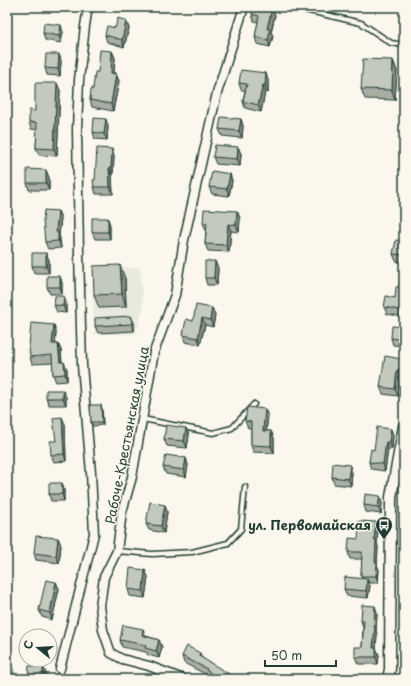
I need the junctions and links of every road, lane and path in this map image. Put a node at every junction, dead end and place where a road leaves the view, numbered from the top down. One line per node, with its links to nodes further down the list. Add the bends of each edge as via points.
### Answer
1 (88, 7): 10 (street, Рабоче-Крестьянская улица, via 79,80 77,137 82,365 94,534)
2 (244, 7): 6 (street, Рабоче-Крестьянская улица, via 217,93 184,240 175,295 154,352)
3 (292, 7): 4 (lane, via 361,22 391,43)
4 (404, 45)
5 (254, 404): 6 (lane, via 232,428 213,433)
6 (143, 419): 9 (street, Рабоче-Крестьянская улица, via 132,477 122,512)
7 (404, 426): 12 (street, via 391,497)
8 (245, 487): 9 (lane, via 241,528 228,542 192,552 152,554)
9 (117, 551): 11 (street, Рабоче-Крестьянская улица, via 104,577 100,606 103,630 111,652 122,660 149,666)
10 (60, 669)
11 (183, 679)
12 (388, 679)

